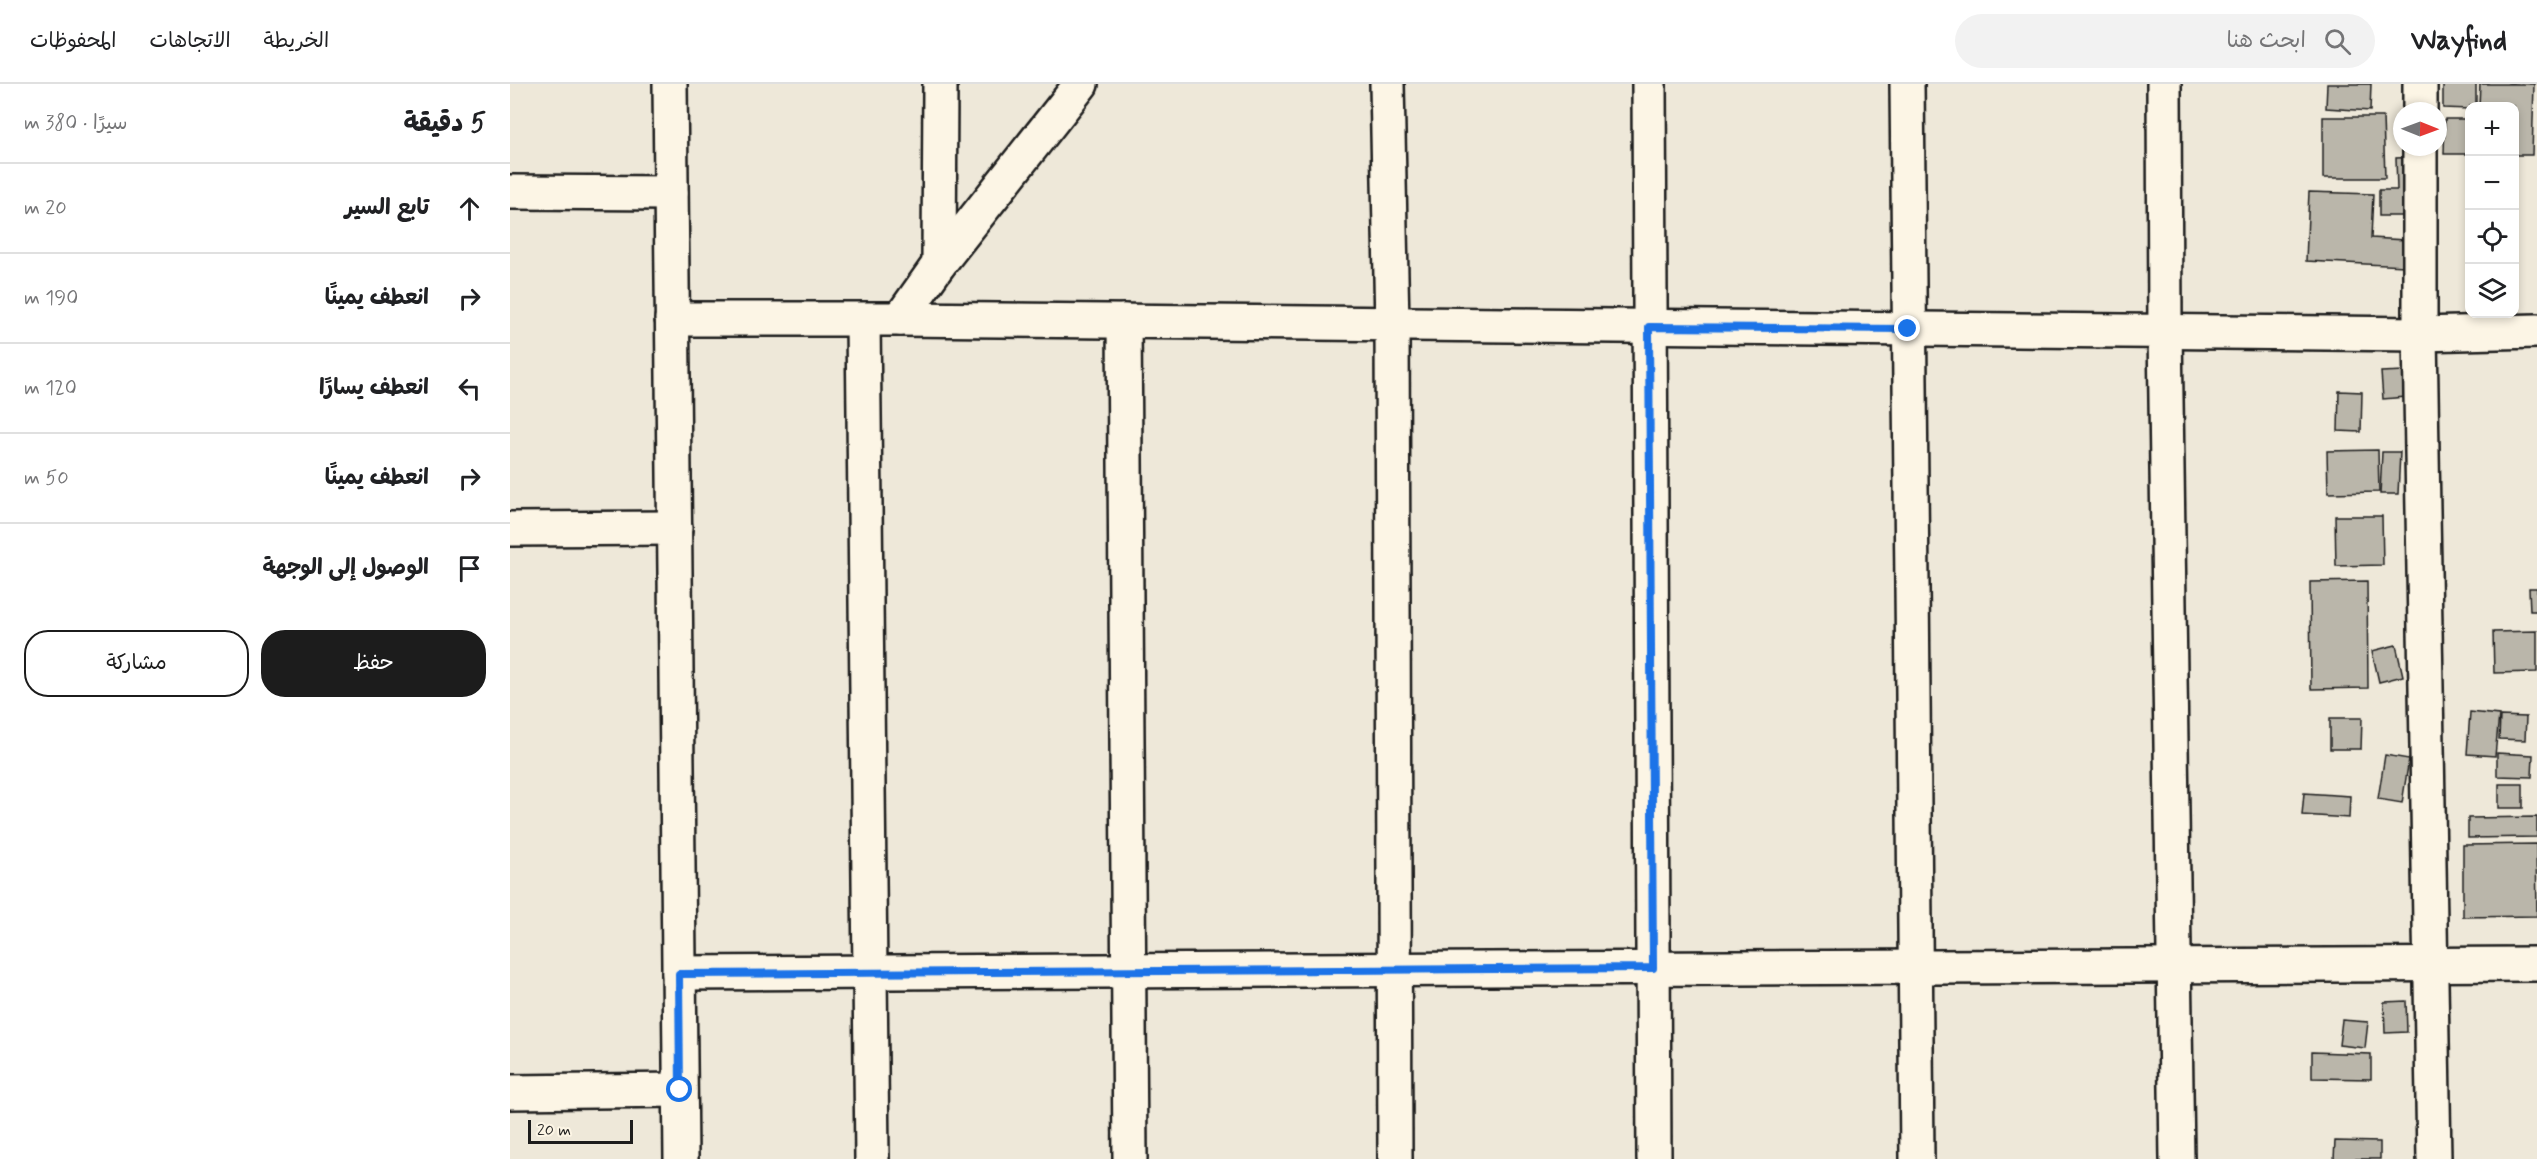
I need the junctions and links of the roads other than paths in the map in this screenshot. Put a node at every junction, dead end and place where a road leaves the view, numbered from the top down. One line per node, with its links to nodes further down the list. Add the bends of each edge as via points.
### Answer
1 (670, 84): 12 (street)
2 (939, 84): 13 (street)
3 (1081, 84): 13 (street)
4 (1388, 84): 18 (street)
5 (1649, 84): 19 (street)
6 (1908, 84): 20 (street)
7 (2164, 84): 21 (street)
8 (2420, 84): 9 (street)
9 (2420, 102)
10 (2420, 156): 23 (street)
11 (510, 192): 12 (street)
12 (671, 193): 14 (street)
13 (939, 264): 15 (street)
14 (672, 319): 16 (street); 24 (street)
15 (900, 319): 16 (street); 17 (street)
16 (862, 321): 33 (street)
17 (1124, 321): 18 (street); 32 (street)
18 (1392, 325): 19 (street); 31 (street)
19 (1649, 327): 20 (street); 30 (street)
20 (1908, 329): 21 (street); 29 (street)
21 (2165, 330): 23 (street); 27 (street)
22 (2537, 331): 23 (street)
23 (2420, 334): 28 (street)
24 (675, 528): 25 (street); 34 (street)
25 (510, 529)
26 (2537, 964): 28 (street)
27 (2176, 965): 28 (street); 29 (street); 43 (street)
28 (2429, 965): 44 (street)
29 (1917, 967): 30 (street); 42 (street)
30 (1653, 968): 31 (street); 41 (street)
31 (1394, 970): 32 (street); 40 (street)
32 (1128, 971): 33 (street); 39 (street)
33 (870, 972): 34 (street); 38 (street)
34 (679, 974): 35 (street)
35 (680, 1090): 36 (street); 37 (street)
36 (510, 1092)
37 (681, 1159)
38 (872, 1159)
39 (1130, 1159)
40 (1395, 1159)
41 (1654, 1159)
42 (1917, 1159)
43 (2177, 1159)
44 (2433, 1159)

